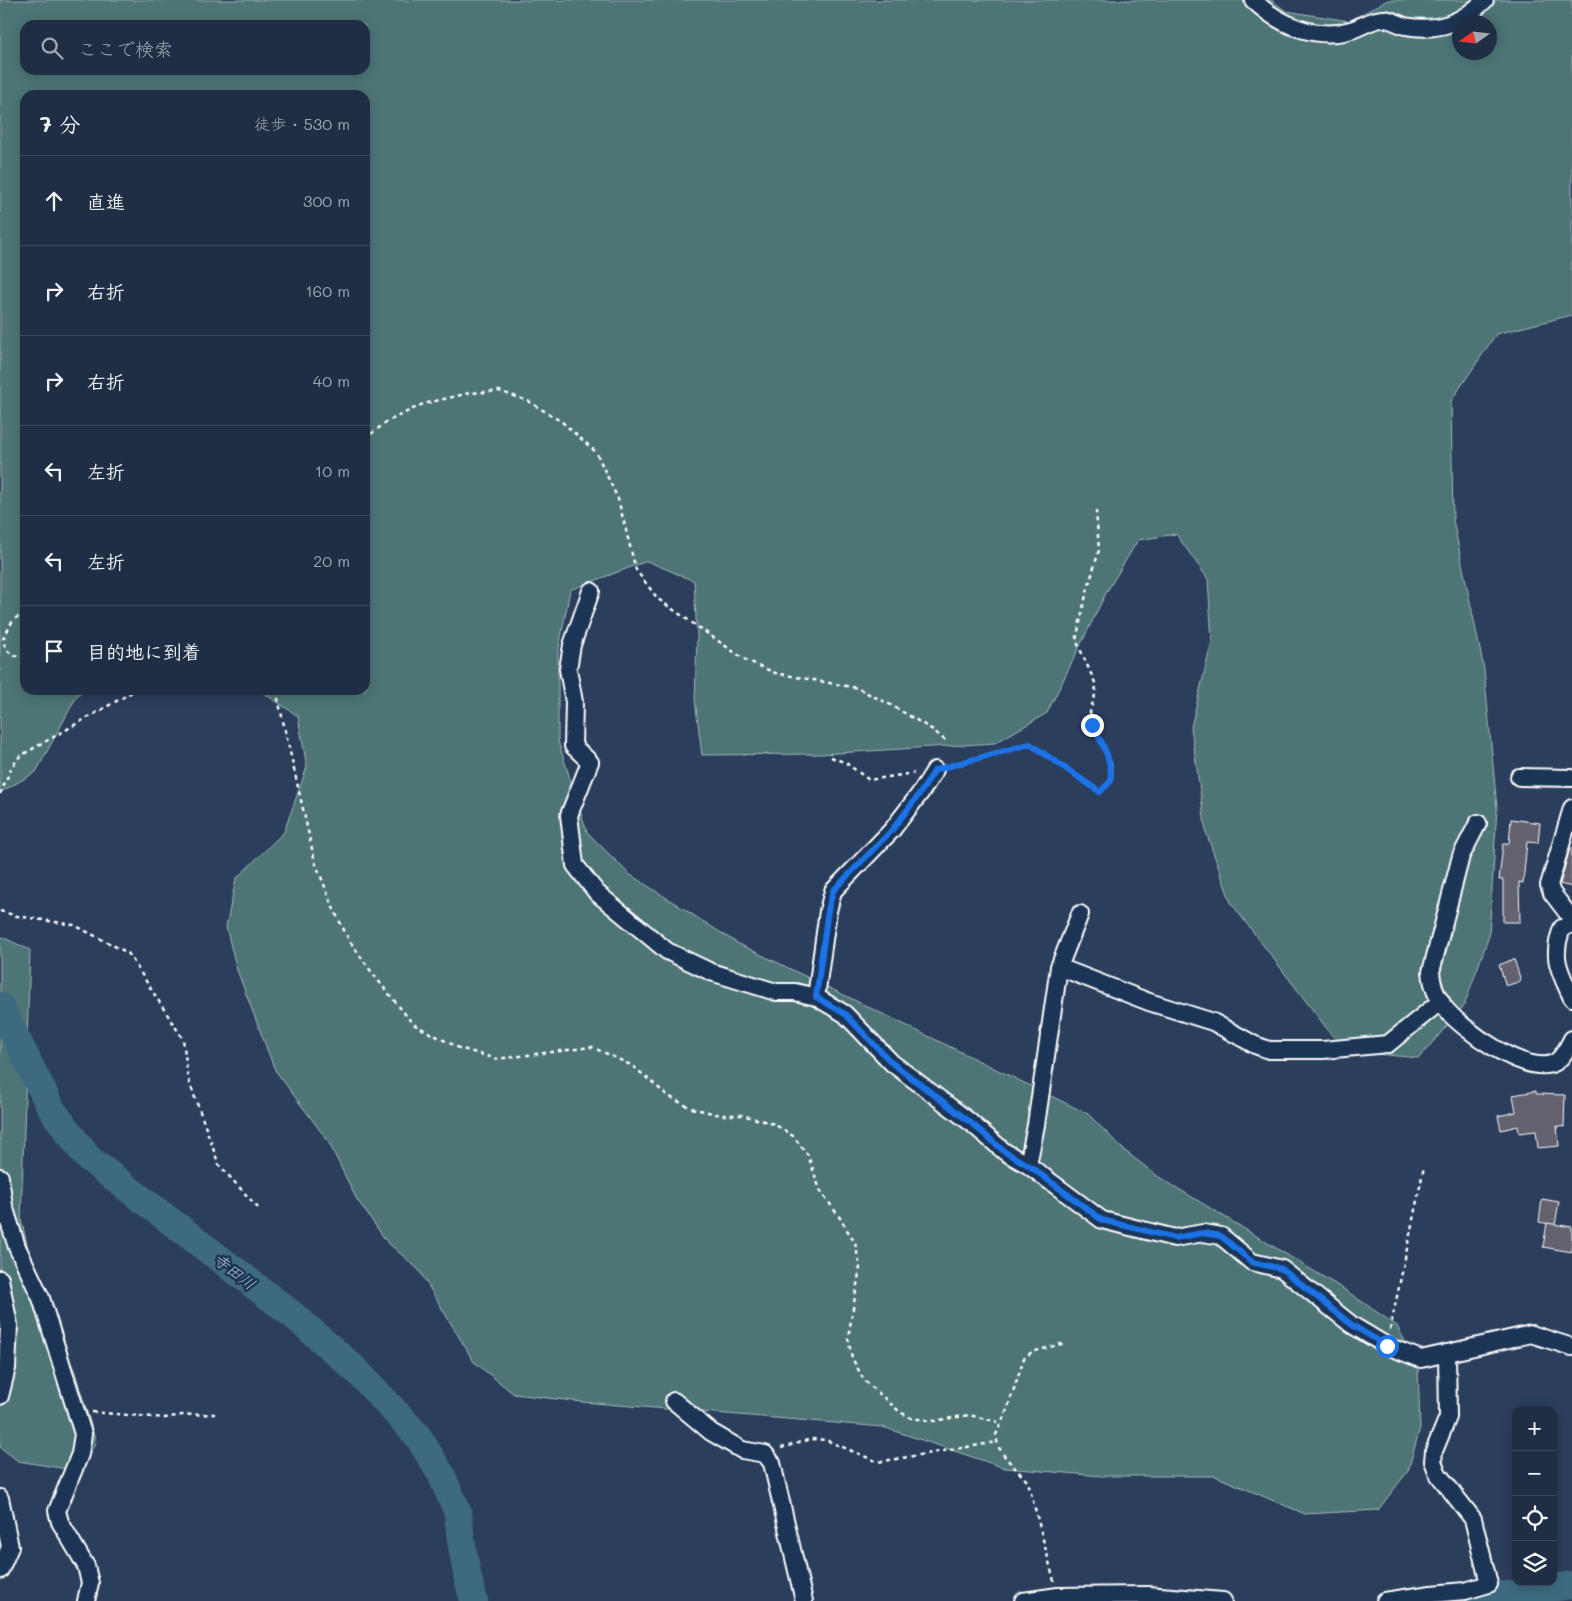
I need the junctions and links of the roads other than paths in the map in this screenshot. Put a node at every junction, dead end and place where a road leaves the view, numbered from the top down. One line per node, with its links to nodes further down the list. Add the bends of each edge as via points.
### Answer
1 (1253, 0): 2 (street, via 1287,24 1309,32 1335,32 1384,18 1405,26 1434,28 1454,23)
2 (1485, 0)
3 (591, 591): 13 (street, via 572,645 568,669 574,702 572,746 590,762 569,815 575,865 597,893 668,951 711,972 776,992)
4 (935, 770): 13 (street, via 892,830 833,891)
5 (1519, 777): 6 (street)
6 (1572, 778)
7 (1572, 808): 10 (street, via 1549,885 1552,894)
8 (1478, 823): 15 (street, via 1461,856 1431,972 1433,987)
9 (1080, 914): 12 (street)
10 (1572, 919)
11 (1572, 924): 14 (street, via 1562,928 1556,954)
12 (1059, 967): 15 (street, via 1149,1002 1213,1022 1269,1050 1323,1050 1388,1044); 17 (street)
13 (816, 997): 17 (street, via 845,1014 892,1063 1005,1152)
14 (1572, 998)
15 (1441, 1001): 16 (street, via 1462,1026 1530,1064 1555,1062 1568,1049)
16 (1572, 1039)
17 (1028, 1165): 21 (street, via 1102,1220 1175,1238 1203,1233 1221,1236 1252,1262 1282,1269 1352,1325 1387,1346 1421,1359)
18 (0, 1176): 27 (street, via 4,1206 17,1246 41,1298 83,1434 80,1454 57,1511 86,1566 90,1583)
19 (0, 1279): 22 (street, via 9,1325 7,1368)
20 (1572, 1347): 21 (street, via 1531,1334)
21 (1447, 1354): 31 (street, via 1448,1417 1433,1461 1438,1474 1473,1519 1489,1584 1466,1591)
22 (0, 1396)
23 (674, 1401): 28 (street, via 711,1432 742,1450 765,1454 772,1463)
24 (0, 1498): 25 (street, via 10,1547)
25 (0, 1570)
26 (1059, 1599): 29 (street); 30 (street, via 1147,1595)
27 (86, 1601)
28 (804, 1601)
29 (1023, 1601)
30 (1223, 1601)
31 (1385, 1601)

